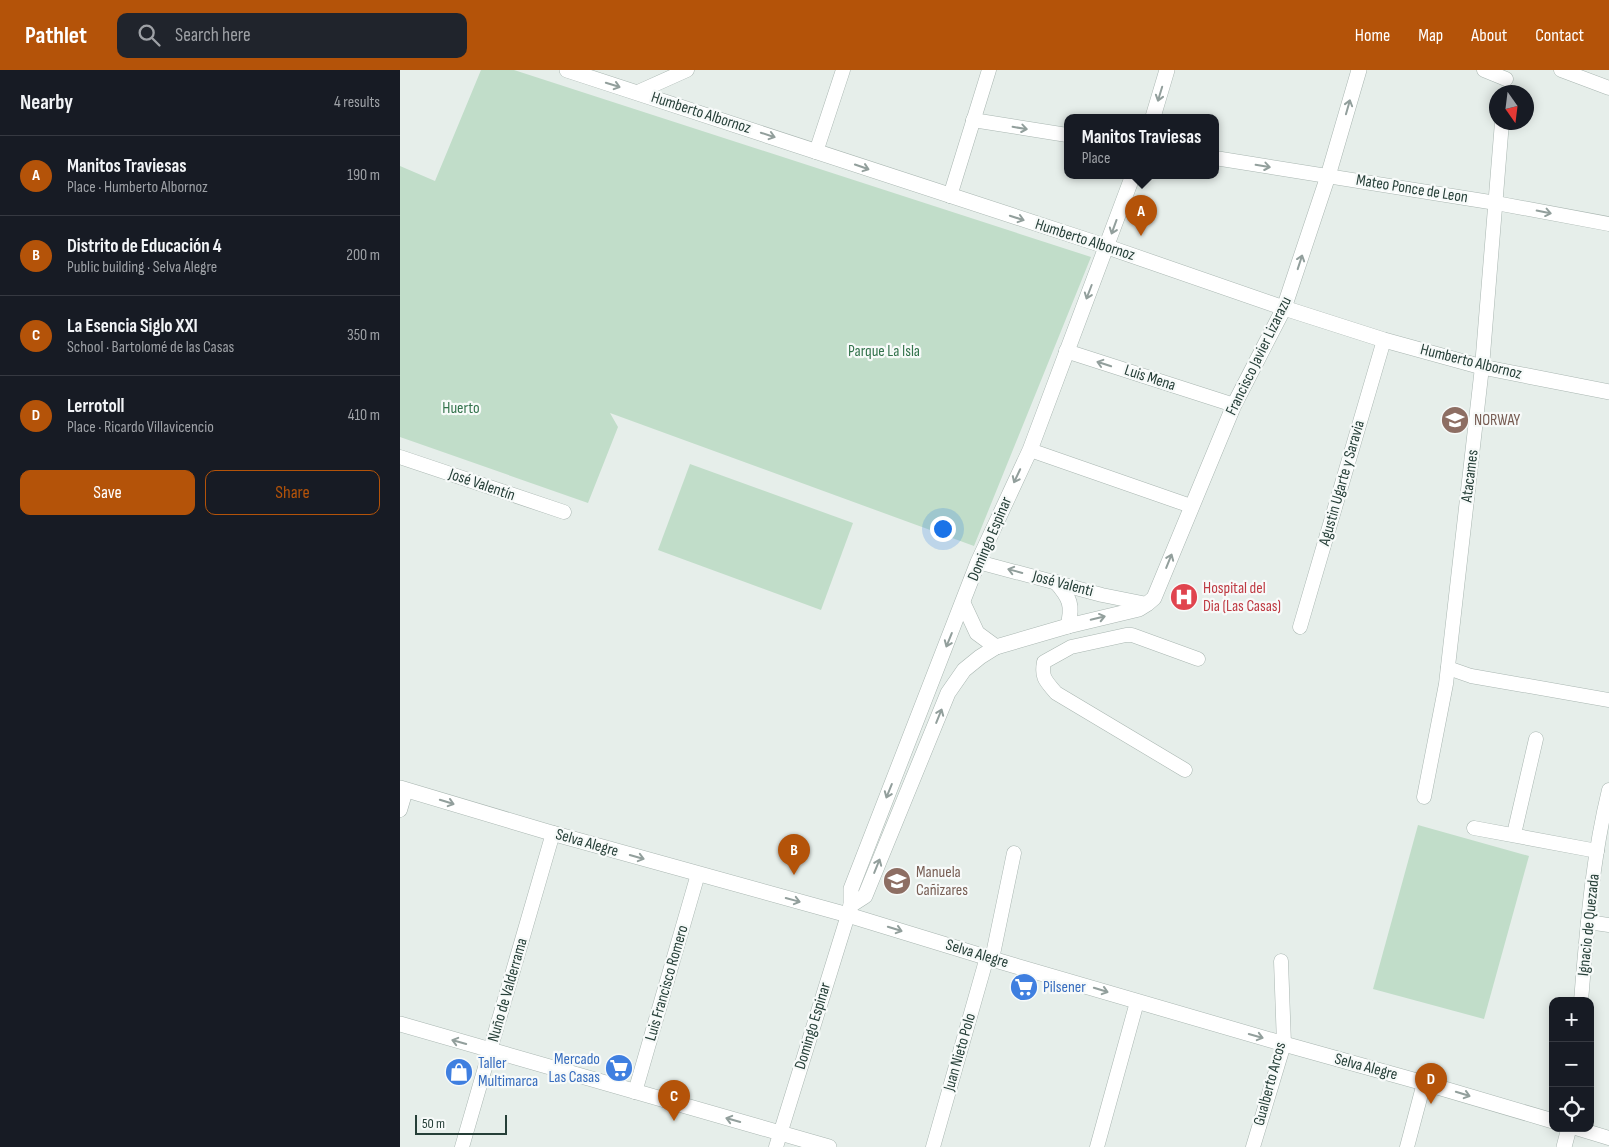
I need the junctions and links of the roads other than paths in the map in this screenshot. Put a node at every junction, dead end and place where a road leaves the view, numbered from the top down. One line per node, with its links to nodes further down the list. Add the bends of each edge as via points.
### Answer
1 (567, 70): 11 (street, Humberto Albornoz, one-way to 11)
2 (687, 70): 11 (street)
3 (843, 70): 16 (street)
4 (989, 70): 13 (street)
5 (1167, 70): 12 (street, one-way to 12)
6 (1359, 70): 18 (street, Francisco Javier Lizarazu, one-way to 6)
7 (1484, 70): 9 (street)
8 (1562, 70): 10 (street)
9 (1506, 80)
10 (1609, 88)
11 (638, 92): 16 (street, Humberto Albornoz, one-way to 16)
12 (1153, 114)
13 (973, 120): 15 (street, one-way to 15); 20 (street)
14 (1501, 130): 21 (street, Atacames)
15 (1064, 135)
16 (816, 152): 20 (street, Humberto Albornoz, one-way to 20)
17 (1219, 159): 18 (street, Mateo Ponce de Leon, one-way to 18)
18 (1328, 176): 21 (street, Mateo Ponce de Leon); 24 (street, Francisco Javier Lizarazu, one-way to 18)
19 (1132, 179): 23 (street, Domingo Espinar, one-way to 23)
20 (950, 196): 23 (street, Humberto Albornoz, one-way to 23)
21 (1496, 203): 22 (street, Mateo Ponce de Leon, one-way to 22); 27 (street, Atacames)
22 (1609, 224)
23 (1107, 246): 24 (street, Humberto Albornoz); 26 (street, Domingo Espinar, one-way to 26)
24 (1284, 308): 25 (street, Humberto Albornoz); 29 (street, Francisco Javier Lizarazu)
25 (1384, 340): 27 (street, Humberto Albornoz); 39 (street, Agustin Ugarte y Saravia)
26 (1066, 351): 29 (street, Luis Mena, one-way to 26); 30 (street, Domingo Espinar)
27 (1482, 367): 28 (street, Humberto Albornoz); 43 (street, Atacames)
28 (1609, 392)
29 (1234, 405): 32 (street, Francisco Javier Lizarazu)
30 (1030, 450): 32 (street); 34 (street, Domingo Espinar, one-way to 34)
31 (400, 457): 33 (street, José Valentín)
32 (1191, 506): 37 (street, Francisco Javier Lizarazu, one-way to 32, via 1154,598)
33 (564, 512)
34 (978, 562): 35 (street, José Valenti, one-way to 34); 36 (street, Domingo Espinar)
35 (1056, 582): 37 (street, José Valenti); 38 (street, via 1069,599)
36 (963, 603): 40 (street, via 977,633); 58 (street, Domingo Espinar, one-way to 58, via 851,889)
37 (1147, 604): 38 (street, Domingo Espinar, one-way to 37, via 1139,609)
38 (1068, 626): 40 (street, Domingo Espinar); 41 (street)
39 (1300, 627)
40 (996, 647): 58 (street, Domingo Espinar, one-way to 40, via 865,896 948,693 964,670)
41 (1071, 647): 42 (street, via 1132,635); 46 (street, via 1044,662 1044,679 1056,693)
42 (1198, 659)
43 (1448, 668): 44 (street, via 1471,676); 49 (street, Atacames)
44 (1609, 700)
45 (1536, 738): 54 (street)
46 (1185, 770)
47 (403, 789): 50 (street); 53 (street, Selva Alegre, one-way to 53)
48 (1609, 790): 52 (street, Ignacio de Quezada)
49 (1424, 797)
50 (400, 810)
51 (1474, 828): 54 (street)
52 (1604, 831): 55 (street, Ignacio de Quezada)
53 (553, 833): 57 (street, Selva Alegre, one-way to 57); 67 (street, Nuño de Valderrama)
54 (1514, 834): 55 (street)
55 (1597, 851): 59 (street, Ignacio de Quezada)
56 (1014, 853): 61 (street, Juan Nieto Polo)
57 (698, 874): 58 (street, Selva Alegre, one-way to 58); 69 (street, Luis Francisco Romero)
58 (849, 910): 61 (street, Selva Alegre, one-way to 61); 74 (street, Domingo Espinar)
59 (1588, 922): 60 (street); 63 (street, Ignacio de Quezada)
60 (1609, 925)
61 (989, 958): 64 (street, Selva Alegre, one-way to 64); 77 (street, Juan Nieto Polo)
62 (1282, 960): 66 (street, Gualberto Arcos)
63 (1581, 997)
64 (1137, 1002): 66 (street, Selva Alegre, one-way to 66); 78 (street)
65 (400, 1024): 67 (street, one-way to 65)
66 (1284, 1044): 68 (street, Selva Alegre); 79 (street, Gualberto Arcos)
67 (490, 1051): 69 (street); 75 (street, Nuño de Valderrama)
68 (1424, 1082): 70 (street, Selva Alegre, one-way to 70); 80 (street)
69 (635, 1092): 74 (street, one-way to 69)
70 (1549, 1120)
71 (1568, 1132): 81 (street)
72 (1589, 1132): 73 (street)
73 (1609, 1138)
74 (778, 1140): 76 (street)
75 (462, 1147)
76 (829, 1147)
77 (933, 1147)
78 (1097, 1147)
79 (1253, 1147)
80 (1407, 1147)
81 (1564, 1147)

